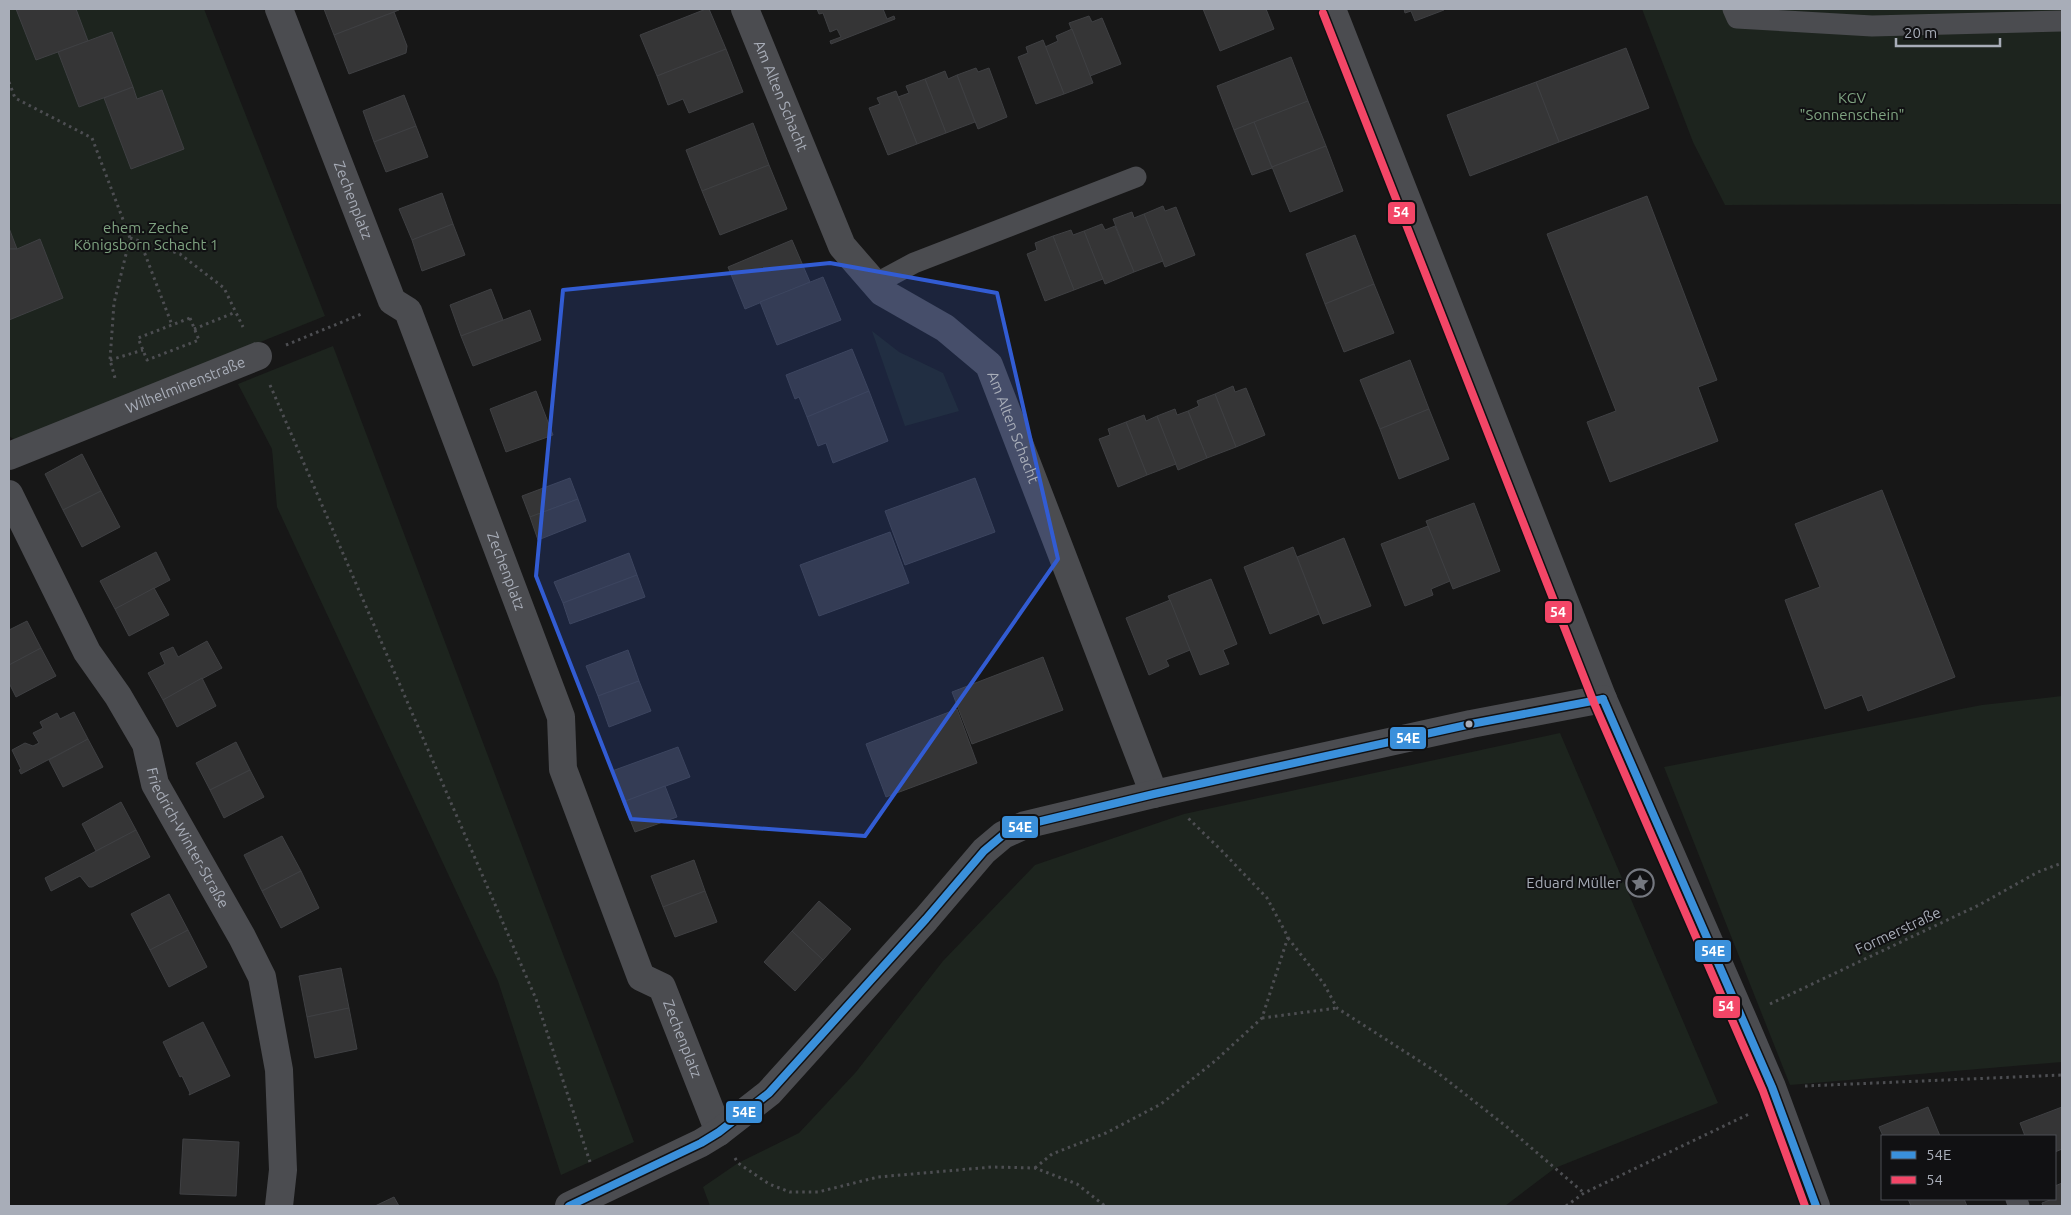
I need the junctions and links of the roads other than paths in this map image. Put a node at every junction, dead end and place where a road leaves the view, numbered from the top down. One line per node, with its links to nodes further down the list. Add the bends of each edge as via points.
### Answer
1 (279, 9): 13 (street, Zechenplatz, via 392,301 408,311 562,717 563,769 640,978 662,987)
2 (745, 9): 7 (street, Am Alten Schacht, via 842,246)
3 (1332, 9): 11 (street)
4 (1733, 9): 5 (lane, via 1737,18 1872,26)
5 (2062, 21)
6 (1136, 177): 7 (lane, via 914,263)
7 (875, 284): 12 (street, Am Alten Schacht, via 882,292 945,328 989,365)
8 (258, 356): 9 (street, Wilhelminenstraße)
9 (9, 456)
10 (9, 494): 14 (street, Friedrich-Winter-Straße, via 88,652 146,744 155,784 262,977 279,1070 283,1170)
11 (1603, 699): 12 (street, via 1471,724); 16 (street, via 1742,1017)
12 (1159, 794): 13 (street, via 1025,825 1003,834 984,851 769,1093)
13 (719, 1132): 15 (street)
14 (279, 1206)
15 (569, 1206)
16 (1816, 1206)

